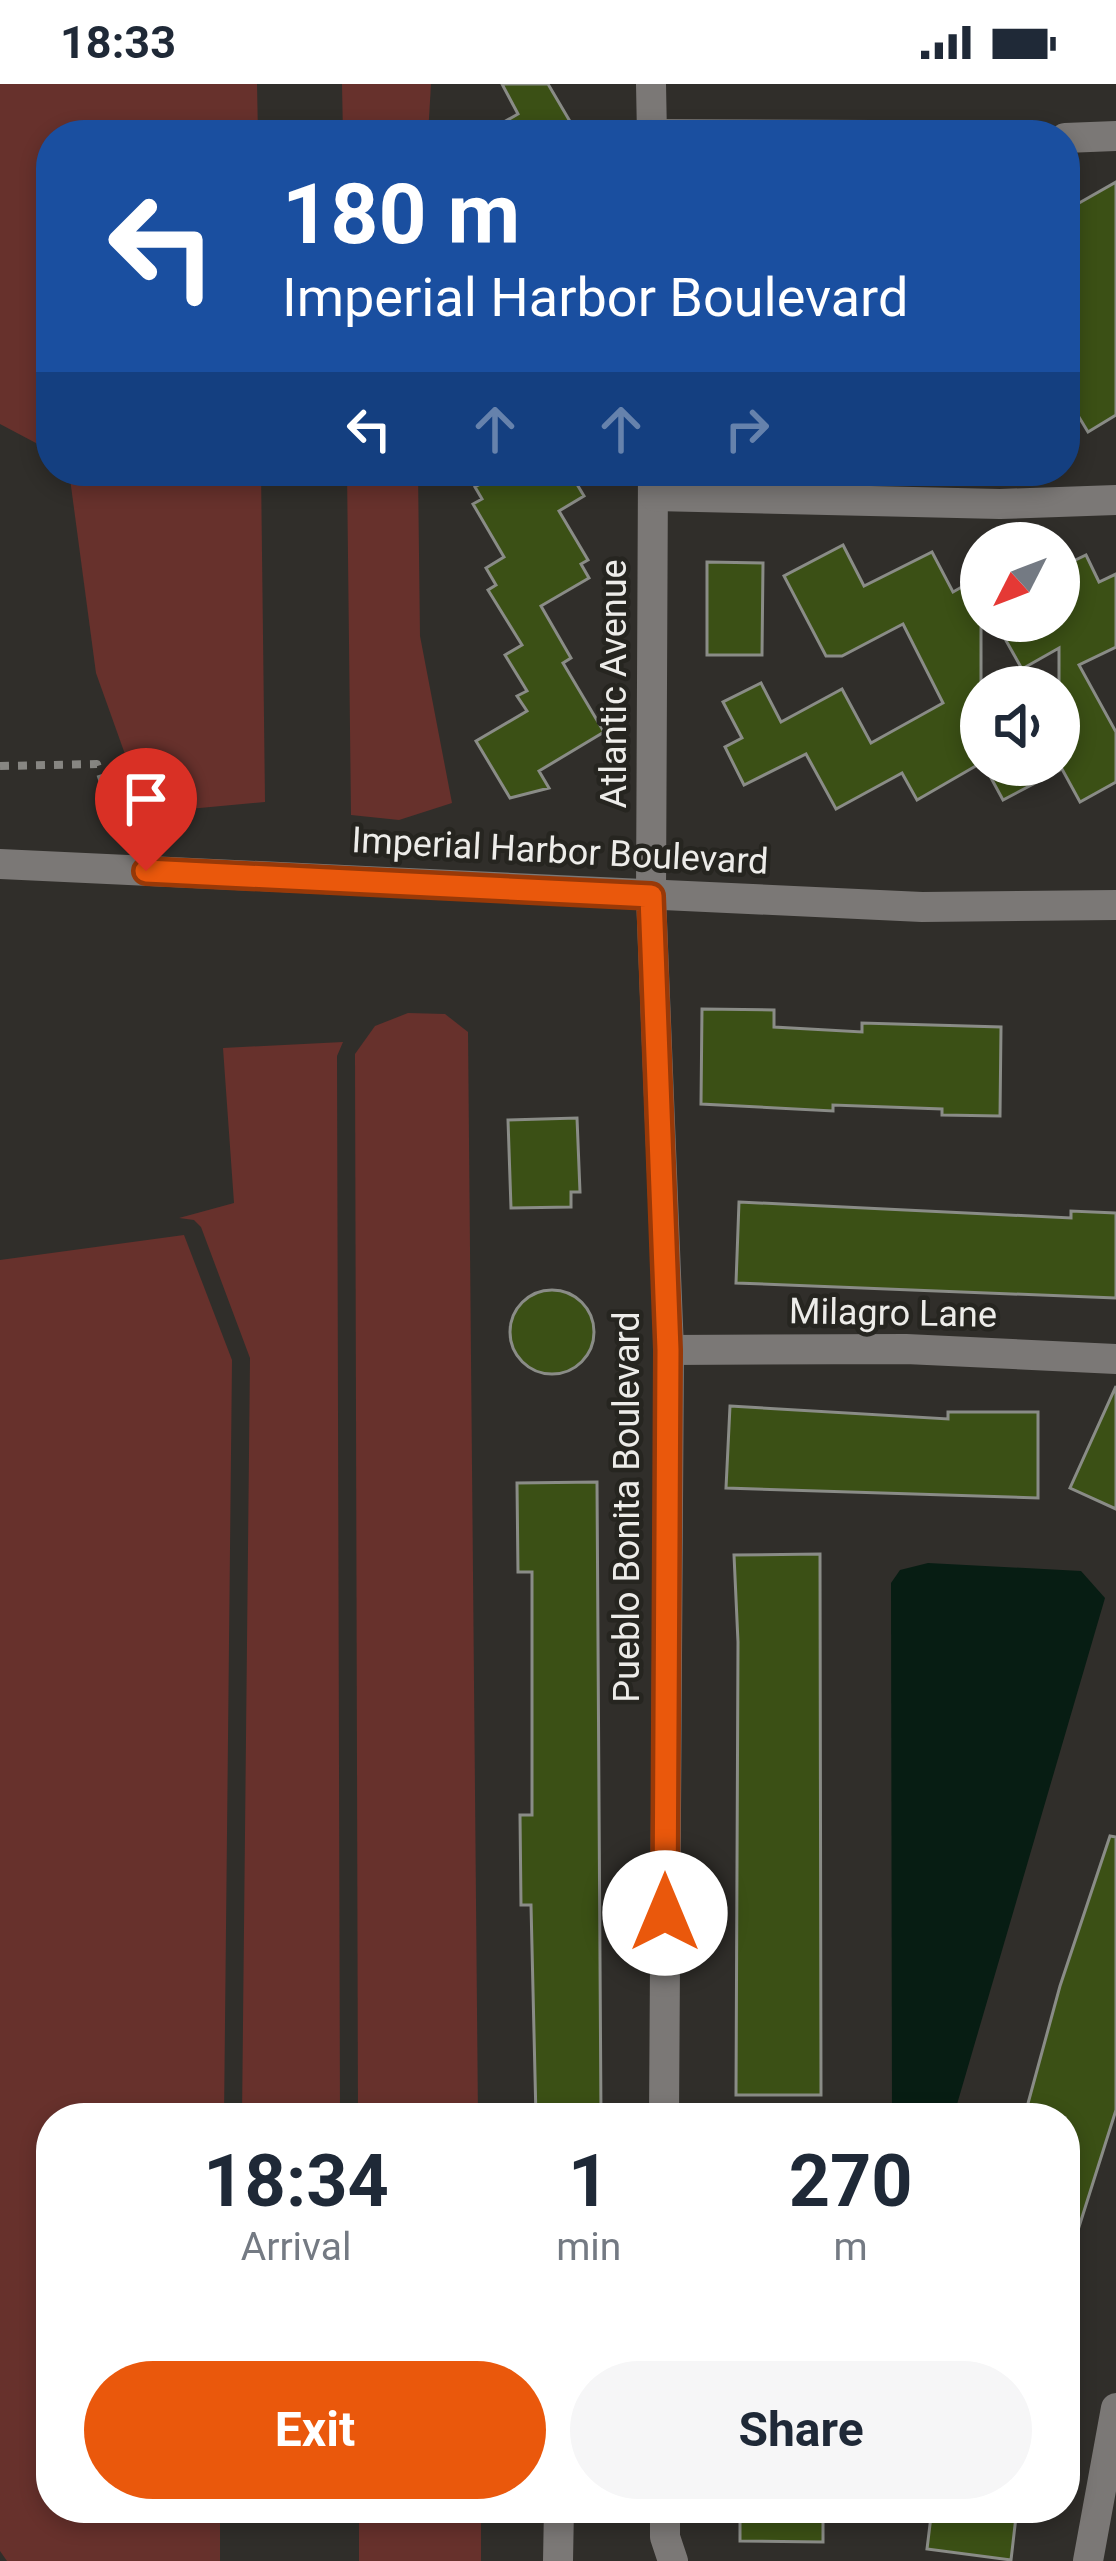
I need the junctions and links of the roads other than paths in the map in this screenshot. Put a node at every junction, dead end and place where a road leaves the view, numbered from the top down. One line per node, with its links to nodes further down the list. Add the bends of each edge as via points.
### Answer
1 (651, 84): 2 (street)
2 (652, 120)
3 (1116, 136): 4 (street)
4 (1080, 137)
5 (653, 486): 9 (street, Atlantic Avenue)
6 (703, 486): 7 (street, via 1000,504)
7 (1116, 500)
8 (0, 864): 9 (street, Imperial Harbor Boulevard)
9 (651, 896): 10 (street, Imperial Harbor Boulevard); 11 (street, Pueblo Bonita Boulevard)
10 (1116, 905)
11 (668, 1350): 12 (street, Milagro Lane); 13 (street, Pueblo Bonita Boulevard)
12 (1116, 1359)
13 (664, 2103)
14 (1116, 2408): 19 (street)
15 (559, 2523): 17 (street)
16 (665, 2523): 18 (street)
17 (558, 2561)
18 (673, 2561)
19 (1088, 2561)

